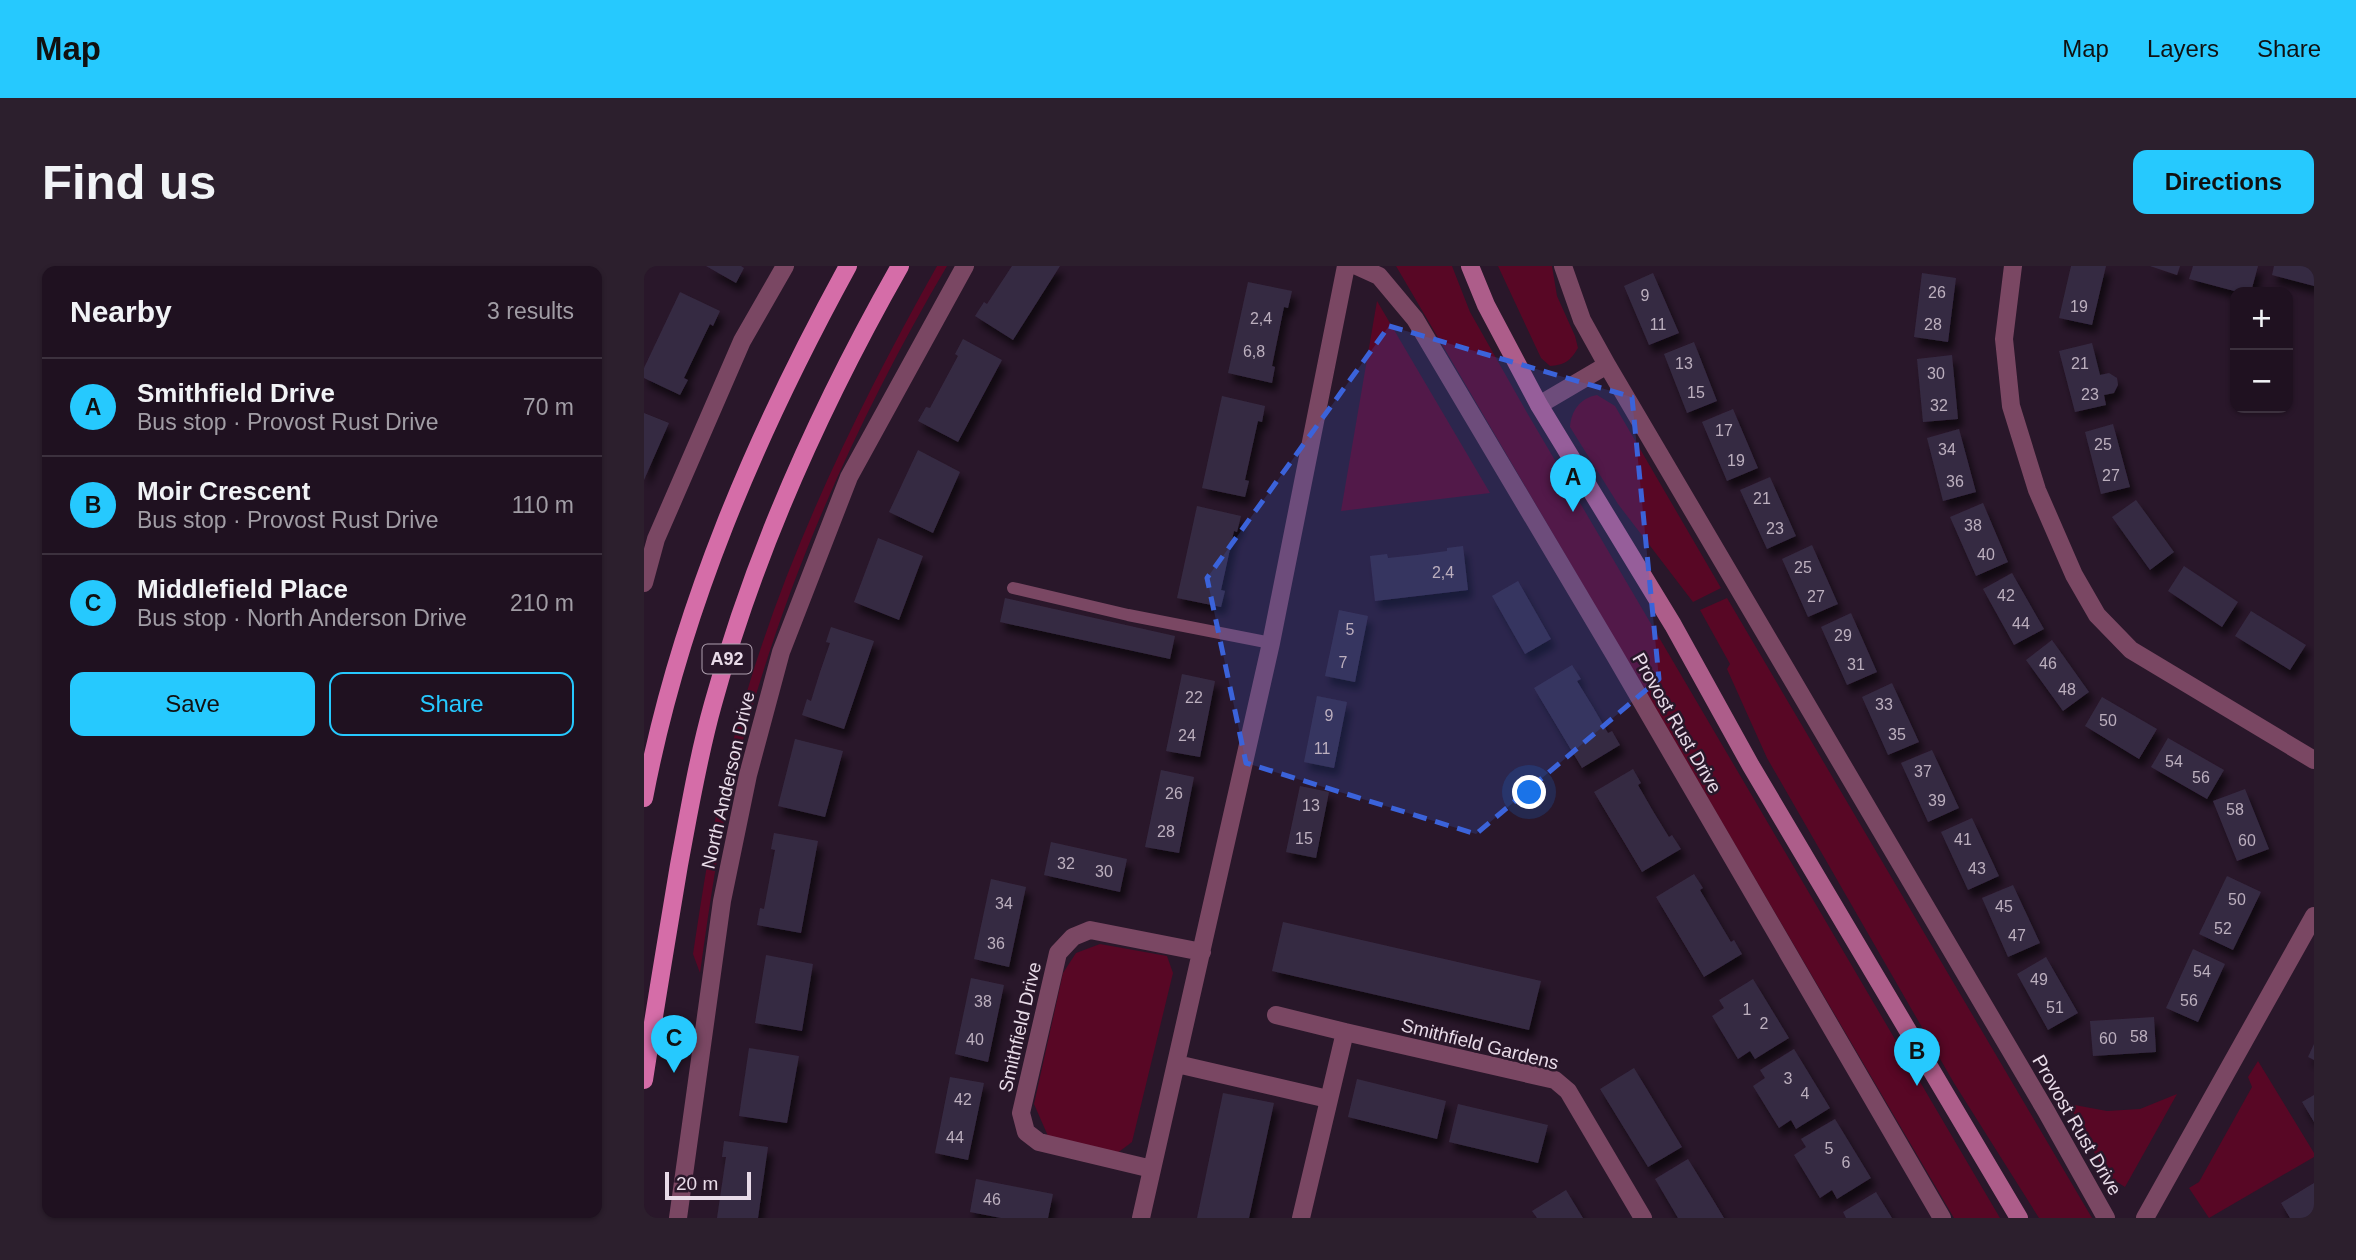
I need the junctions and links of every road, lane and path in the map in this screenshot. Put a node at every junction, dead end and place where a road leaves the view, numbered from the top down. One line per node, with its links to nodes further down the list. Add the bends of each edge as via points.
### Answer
1 (785, 266): 12 (street, via 742,341 656,539)
2 (848, 266): 16 (main road, A92, via 778,400 726,519 669,690)
3 (900, 266): 22 (main road, North Anderson Drive / A92, via 822,411 767,540 712,704)
4 (965, 266): 25 (street, North Anderson Drive, via 849,477 782,652 748,775 722,901)
5 (1346, 266): 14 (street)
6 (1357, 266): 29 (street, Provost Rust Drive, via 1379,276 1415,319)
7 (1470, 266): 11 (street)
8 (1563, 266): 10 (street, Provost Rust Drive, via 1582,320)
9 (2013, 266): 15 (street, via 2004,339 2011,406 2037,490 2074,575 2098,615 2131,650)
10 (1607, 365): 11 (street); 31 (street, Provost Rust Drive)
11 (1539, 405): 30 (street, via 1673,625 1758,778)
12 (644, 583)
13 (1013, 588): 14 (lane)
14 (1271, 643): 18 (street)
15 (2314, 760)
16 (644, 798)
17 (2314, 916): 32 (street)
18 (1202, 952): 21 (street); 24 (street, Smithfield Drive, via 1090,930 1073,937 1058,953 1021,1113 1027,1132 1039,1142)
19 (1276, 1016): 20 (street, Smithfield Gardens)
20 (1345, 1032): 23 (street); 28 (street, Smithfield Gardens, via 1555,1080 1568,1091)
21 (1177, 1064): 23 (street); 24 (street)
22 (644, 1080)
23 (1328, 1099): 27 (street)
24 (1152, 1170): 26 (street)
25 (678, 1218)
26 (1141, 1218)
27 (1301, 1218)
28 (1643, 1218)
29 (1942, 1218)
30 (2019, 1218)
31 (2106, 1218)
32 (2145, 1218)

